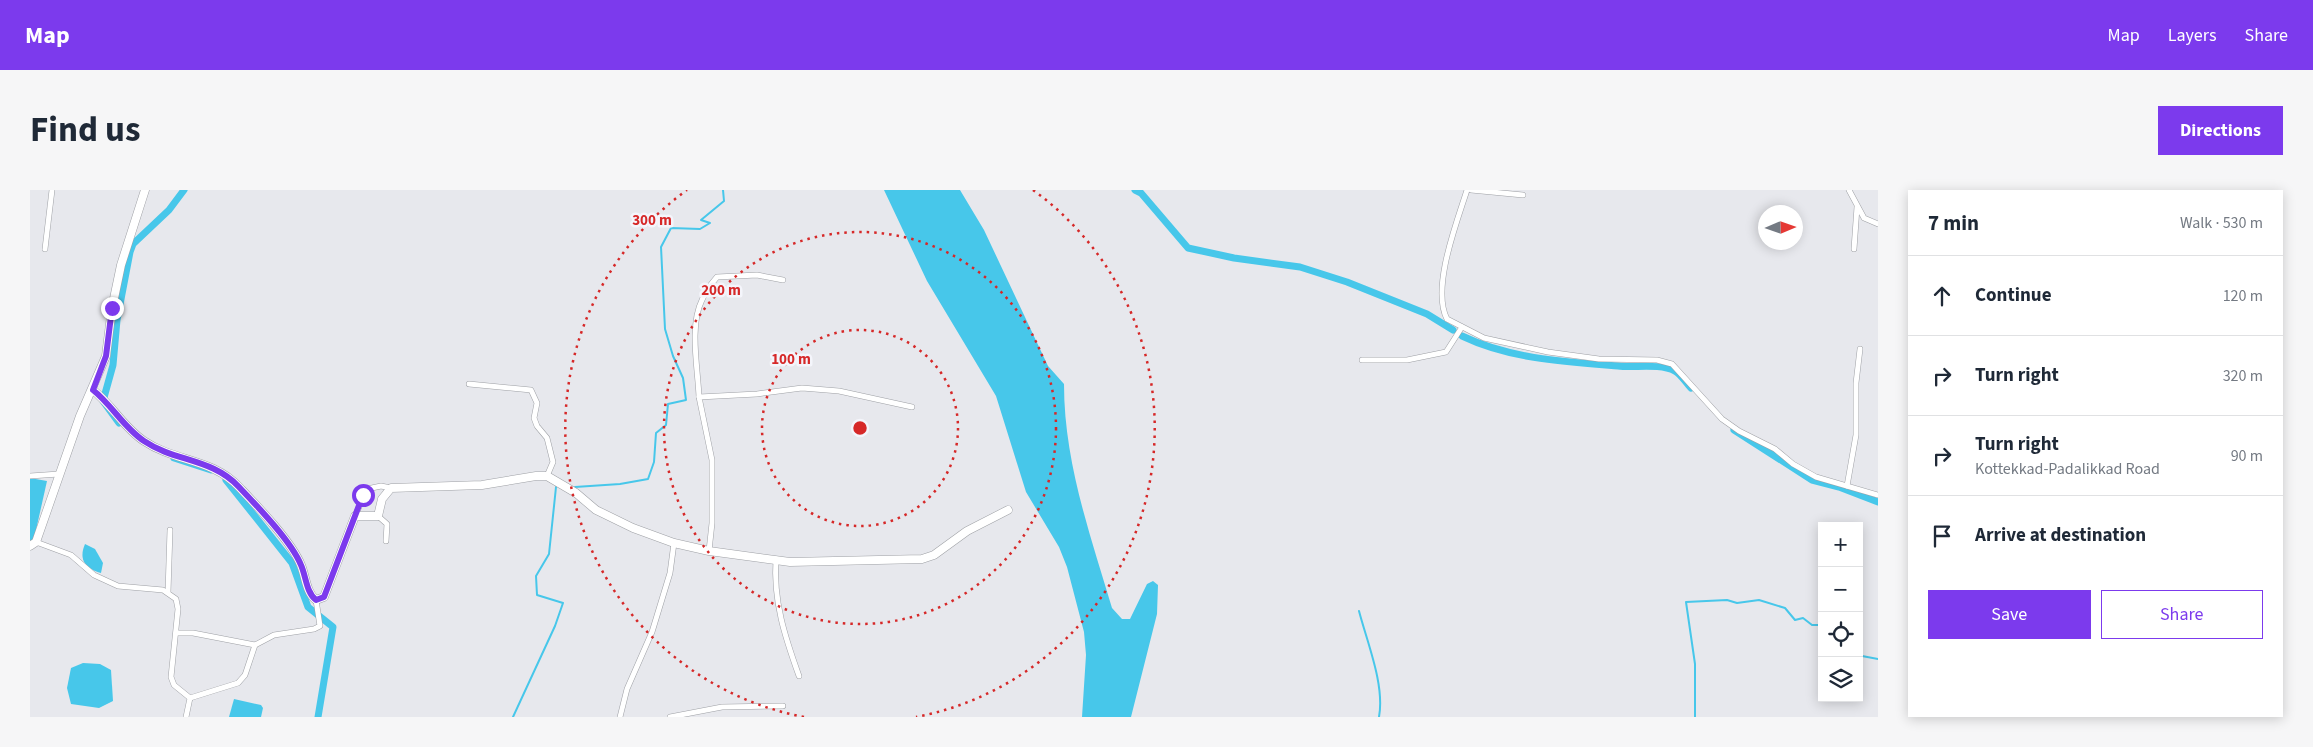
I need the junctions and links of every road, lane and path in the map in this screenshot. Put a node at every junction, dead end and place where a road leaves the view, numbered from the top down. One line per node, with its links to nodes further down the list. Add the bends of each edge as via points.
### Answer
1 (52, 190): 9 (street)
2 (145, 190): 16 (street, via 121,265 106,356)
3 (1467, 190): 12 (street, via 1442,273 1445,316)
4 (1471, 190): 6 (street)
5 (1849, 190): 7 (street)
6 (1523, 195)
7 (1857, 207): 8 (street, via 1864,218); 10 (street)
8 (1878, 224)
9 (45, 249)
10 (1854, 249)
11 (783, 280): 17 (street, via 757,275 716,277 701,301 698,314)
12 (1462, 327): 14 (street, via 1446,352 1407,360); 22 (street, via 1484,338 1548,352 1599,359 1657,360 1672,364 1722,419 1739,431 1776,449 1793,464 1816,477)
13 (1860, 349): 22 (street, via 1856,435)
14 (1362, 360)
15 (469, 384): 21 (street, via 531,390 537,404 534,418 547,438 553,462)
16 (96, 392): 19 (street); 35 (street, via 144,442 186,460 221,470 238,486 279,533 300,564 311,596)
17 (699, 397): 18 (street, via 802,388 839,391); 32 (street, via 712,460)
18 (912, 406)
19 (59, 474): 20 (street); 31 (street)
20 (30, 476)
21 (547, 476): 23 (street, via 482,486); 30 (street, via 576,493 596,510 633,528)
22 (1847, 486): 24 (street)
23 (391, 488): 26 (street, via 367,489); 27 (street, via 382,500)
24 (1878, 495)
25 (1008, 510): 33 (street, via 967,530 934,555 922,559 790,562)
26 (355, 516): 27 (street); 35 (street, via 324,597)
27 (378, 516): 29 (street, via 387,524)
28 (170, 530): 34 (street)
29 (386, 541)
30 (674, 542): 32 (street); 42 (street, via 670,573 652,632 627,689)
31 (33, 544): 34 (street, via 71,555 94,575 118,586)
32 (709, 551): 33 (street)
33 (776, 559): 38 (street, via 774,585 781,626)
34 (168, 592): 36 (street, via 176,599 178,609)
35 (316, 600): 37 (street, via 320,626 274,635)
36 (176, 633): 37 (street); 39 (street, via 171,677 174,685)
37 (255, 645): 39 (street, via 245,675 238,683)
38 (798, 676)
39 (190, 698): 43 (street)
40 (783, 706): 41 (street, via 722,707)
41 (682, 715): 44 (street)
42 (623, 716)
43 (186, 717)
44 (670, 717)

